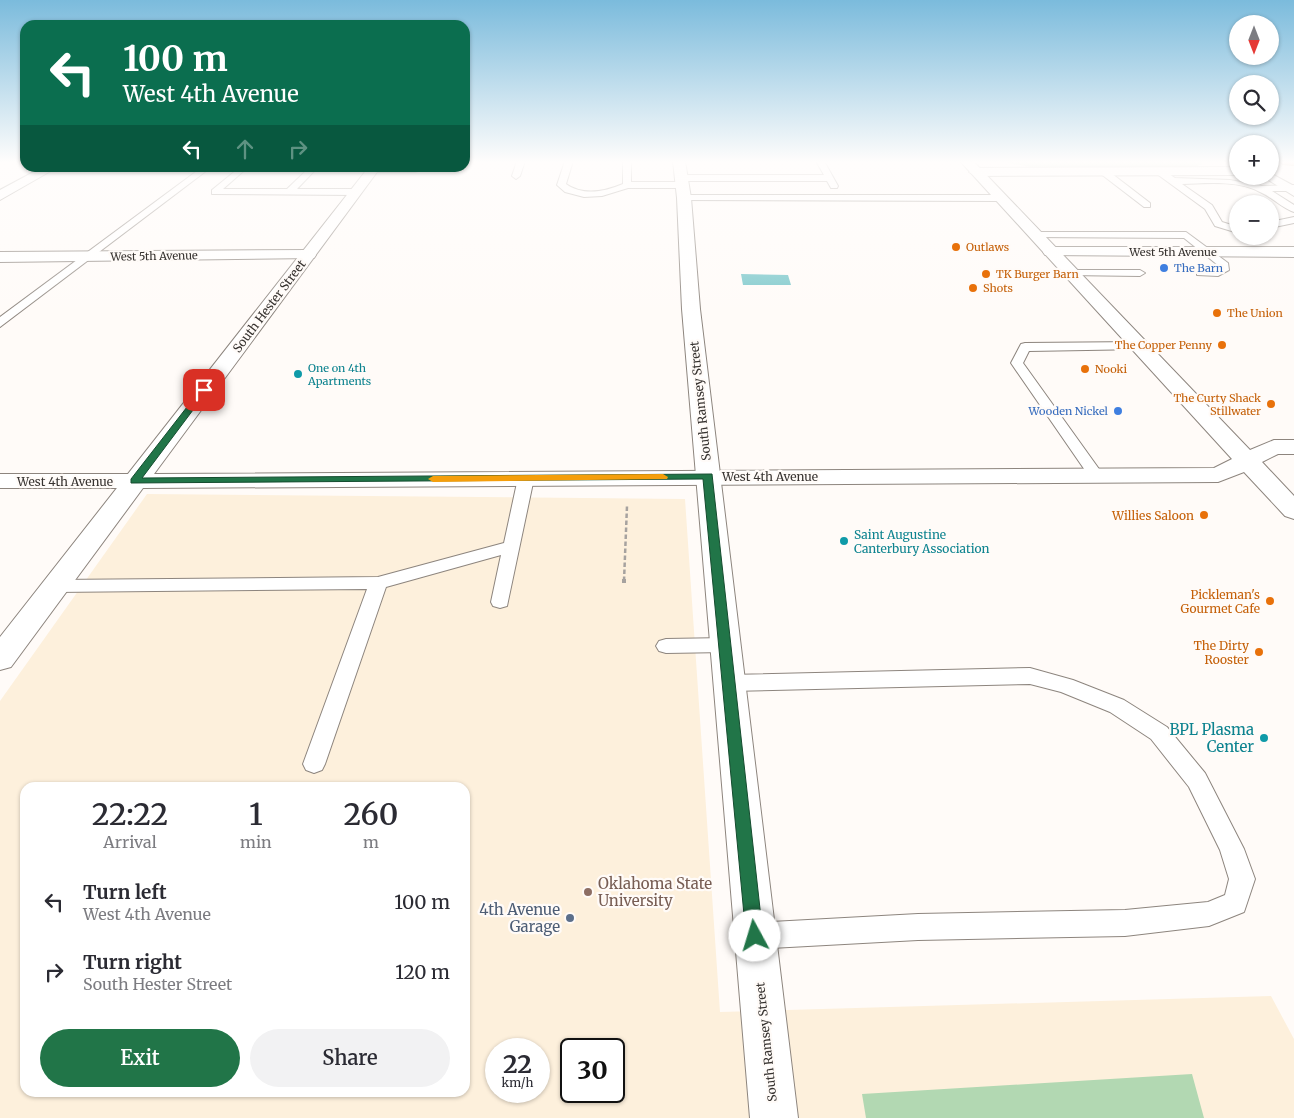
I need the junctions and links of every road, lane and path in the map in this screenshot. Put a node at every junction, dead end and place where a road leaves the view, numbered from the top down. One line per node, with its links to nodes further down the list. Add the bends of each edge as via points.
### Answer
1 (145, 213): 17 (lane)
2 (341, 213): 15 (street, South Hester Street)
3 (684, 213): 25 (street, South Ramsey Street)
4 (1014, 213): 11 (street)
5 (1212, 213): 8 (lane, via 1218,224)
6 (1294, 220): 7 (lane)
7 (1279, 224)
8 (1229, 227)
9 (1279, 232): 10 (lane)
10 (1289, 233)
11 (1035, 235): 12 (street); 13 (lane, via 1186,235)
12 (1051, 252): 13 (street, West 5th Avenue); 18 (street)
13 (1209, 252): 14 (street, West 5th Avenue); 20 (lane, via 1224,265 1224,270)
14 (1294, 252)
15 (308, 254): 17 (street, West 5th Avenue); 29 (street, South Hester Street)
16 (0, 256): 17 (street, West 5th Avenue)
17 (85, 257): 21 (lane)
18 (1071, 273): 19 (lane); 22 (street)
19 (1140, 273)
20 (1201, 273)
21 (0, 323)
22 (1140, 346): 24 (street); 26 (lane, via 1025,347 1017,363)
23 (1294, 447): 24 (street, West 4th Avenue, via 1274,447)
24 (1247, 461): 26 (street, West 4th Avenue, via 1218,475); 31 (street)
25 (708, 476): 26 (street, West 4th Avenue); 27 (street, West 4th Avenue); 37 (street, South Ramsey Street)
26 (1096, 476)
27 (526, 478): 29 (street, West 4th Avenue); 32 (lane)
28 (0, 481): 29 (street, West 4th Avenue)
29 (135, 481): 35 (street, South Hester Street)
30 (626, 506): 34 (path)
31 (1294, 511)
32 (512, 547): 33 (lane); 36 (lane)
33 (378, 583): 35 (lane); 41 (lane)
34 (624, 583)
35 (55, 586): 39 (street, South Hester Street)
36 (500, 602)
37 (726, 645): 38 (lane); 40 (street, South Ramsey Street)
38 (666, 646)
39 (0, 659)
40 (729, 683): 42 (street, South Ramsey Street); 42 (lane, via 1030,676 1066,685 1117,706 1159,733 1197,780 1232,849 1242,879 1234,903 1209,914 1125,923 918,927)
41 (314, 764)
42 (755, 936): 43 (street, South Ramsey Street)
43 (774, 1118)

